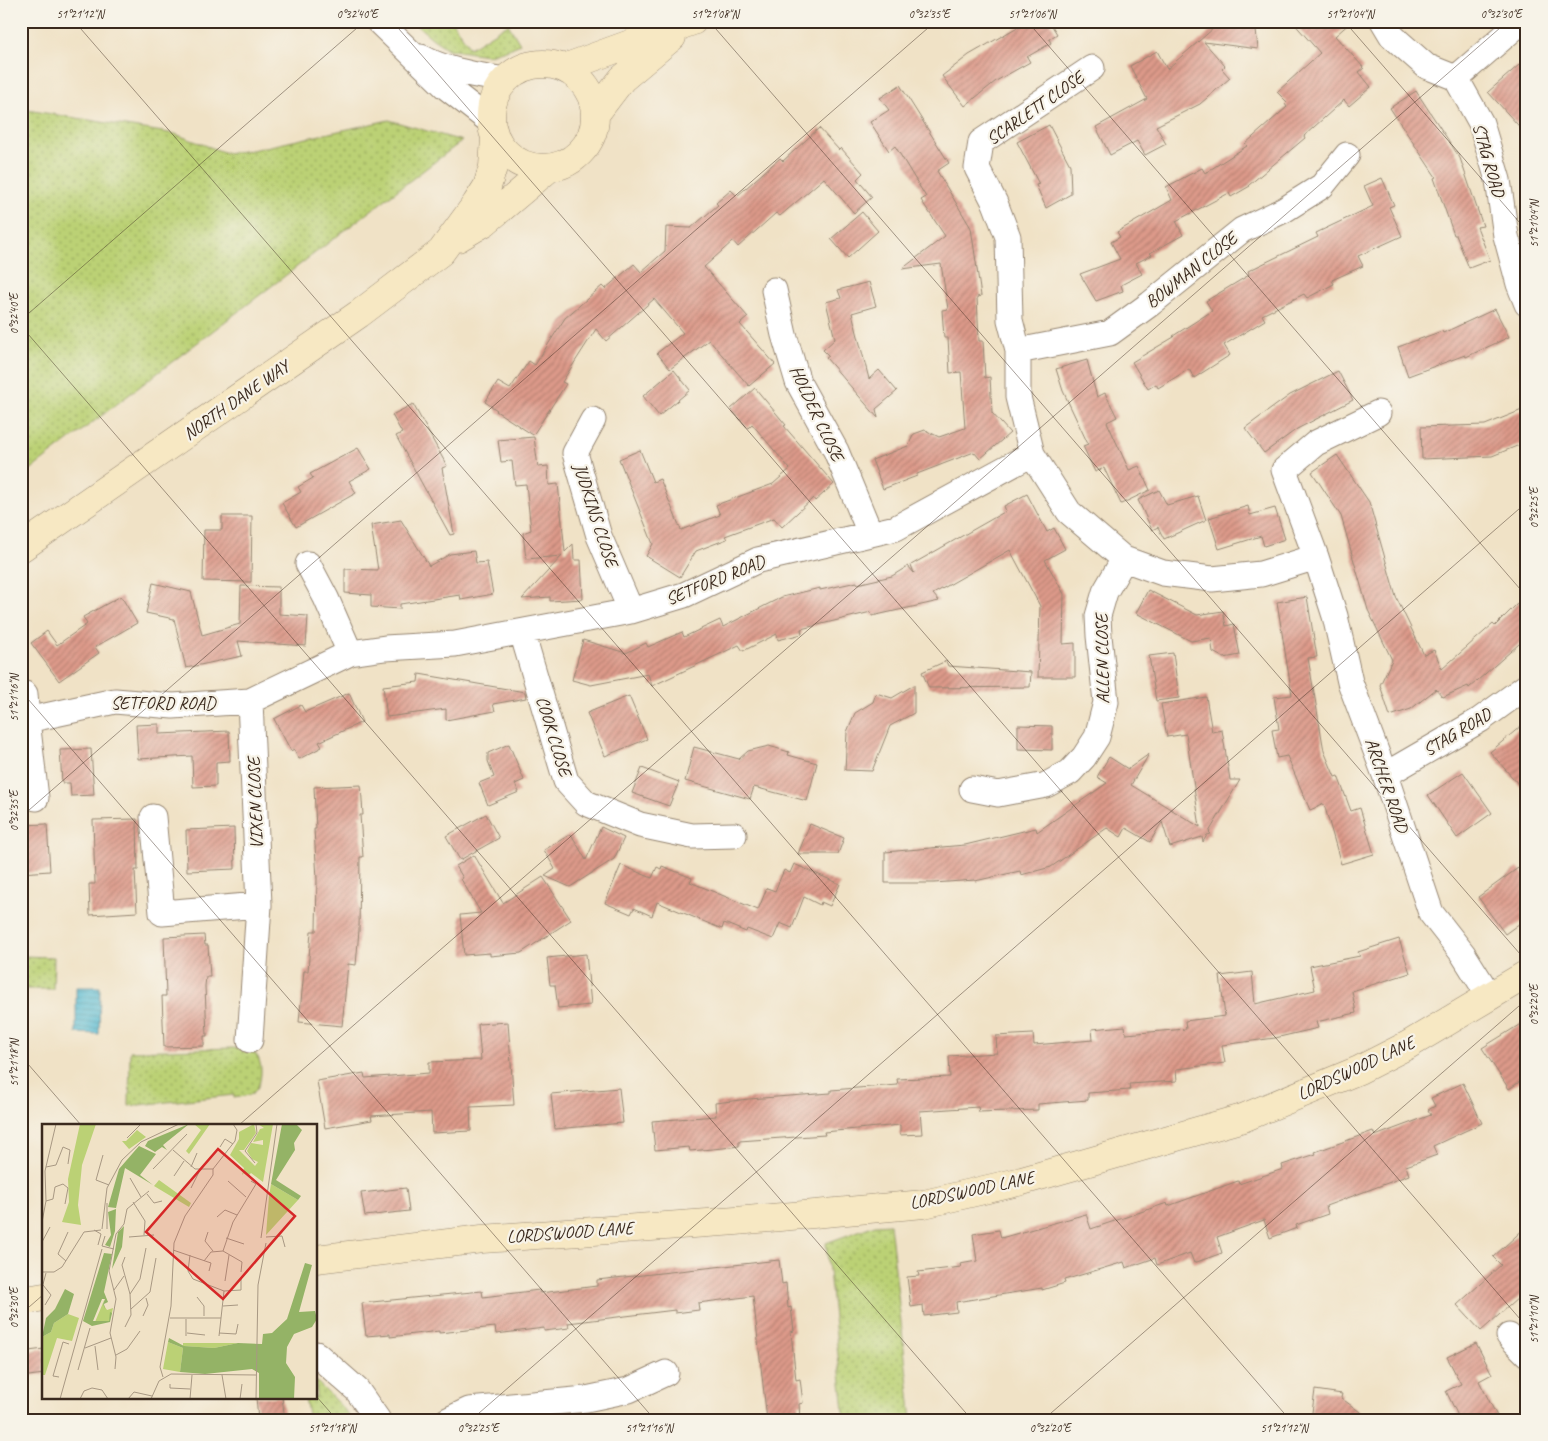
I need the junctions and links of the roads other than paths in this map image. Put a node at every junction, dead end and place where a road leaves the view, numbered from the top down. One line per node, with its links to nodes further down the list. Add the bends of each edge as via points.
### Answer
1 (378, 21): 5 (street)
2 (1382, 21): 8 (street, via 1392,36 1426,66)
3 (1522, 21): 8 (street)
4 (691, 22): 6 (street, NORTH DANE WAY); 10 (street, NORTH DANE WAY, via 622,79)
5 (408, 49): 9 (street, via 429,62); 11 (street)
6 (564, 68): 9 (street, NORTH DANE WAY, via 539,63 526,66); 10 (street, NORTH DANE WAY, via 586,87)
7 (1092, 68): 17 (street, SCARLETT CLOSE, via 981,142 978,168 1008,237 1010,320)
8 (1456, 78): 16 (street, STAG ROAD, via 1481,123 1498,180 1506,236)
9 (504, 80): 11 (street, NORTH DANE WAY, via 493,99)
10 (596, 113): 13 (street, NORTH DANE WAY, via 593,133 583,151 567,163)
11 (493, 130): 13 (street, via 504,151 516,162 531,168); 14 (street, NORTH DANE WAY, via 493,167 487,187)
12 (1347, 155): 17 (street, BOWMAN CLOSE, via 1322,186 1284,210 1242,230 1110,333)
13 (548, 169): 14 (street, NORTH DANE WAY, via 486,222)
14 (446, 245): 22 (street, NORTH DANE WAY, via 359,314)
15 (774, 290): 21 (street, HOLDER CLOSE, via 798,382 836,451)
16 (1527, 304)
17 (1018, 351): 20 (street, SCARLETT CLOSE, via 1018,398)
18 (1378, 413): 23 (street, ARCHER ROAD, via 1316,442 1284,470)
19 (593, 420): 26 (street, JUDKINS CLOSE, via 575,453 599,536)
20 (1032, 454): 21 (street, SETFORD ROAD, via 896,528); 24 (street, SCARLETT CLOSE, via 1069,512)
21 (870, 533): 26 (street, SETFORD ROAD, via 758,560 684,595)
22 (21, 548)
23 (1316, 557): 24 (street, via 1261,574 1212,579 1162,573); 33 (street, ARCHER ROAD, via 1335,616 1350,682)
24 (1124, 559): 34 (street, ALLEN CLOSE, via 1105,592 1098,616 1106,702 1097,736 1084,757 1070,772 1046,785 998,794)
25 (308, 564): 28 (street)
26 (631, 611): 27 (street, SETFORD ROAD)
27 (522, 632): 28 (street, SETFORD ROAD, via 455,644 385,648); 37 (street, COOK CLOSE, via 566,781 586,803 649,827 692,836)
28 (350, 654): 31 (street, SETFORD ROAD)
29 (1527, 686): 33 (street, STAG ROAD, via 1480,720)
30 (25, 694): 32 (street)
31 (250, 701): 32 (street, SETFORD ROAD, via 173,706 115,701); 38 (street, VIXEN CLOSE)
32 (27, 720): 35 (street)
33 (1385, 774): 40 (street, ARCHER ROAD, via 1431,913 1463,954)
34 (972, 789)
35 (36, 798)
36 (153, 817): 38 (street, via 162,913)
37 (734, 834)
38 (259, 905): 41 (street, VIXEN CLOSE)
39 (1527, 974): 40 (street, LORDSWOOD LANE)
40 (1490, 997): 42 (street, LORDSWOOD LANE, via 1359,1070 1243,1118 1022,1181 924,1204 520,1236)
41 (250, 1040)
42 (318, 1259)
43 (42, 1298): 44 (street)
44 (21, 1301)
45 (1510, 1336): 46 (street)
46 (1527, 1354)
47 (318, 1356): 49 (street, via 357,1390)
48 (666, 1373): 50 (street, via 629,1390 586,1399 469,1410)
49 (378, 1420)
50 (448, 1420)

